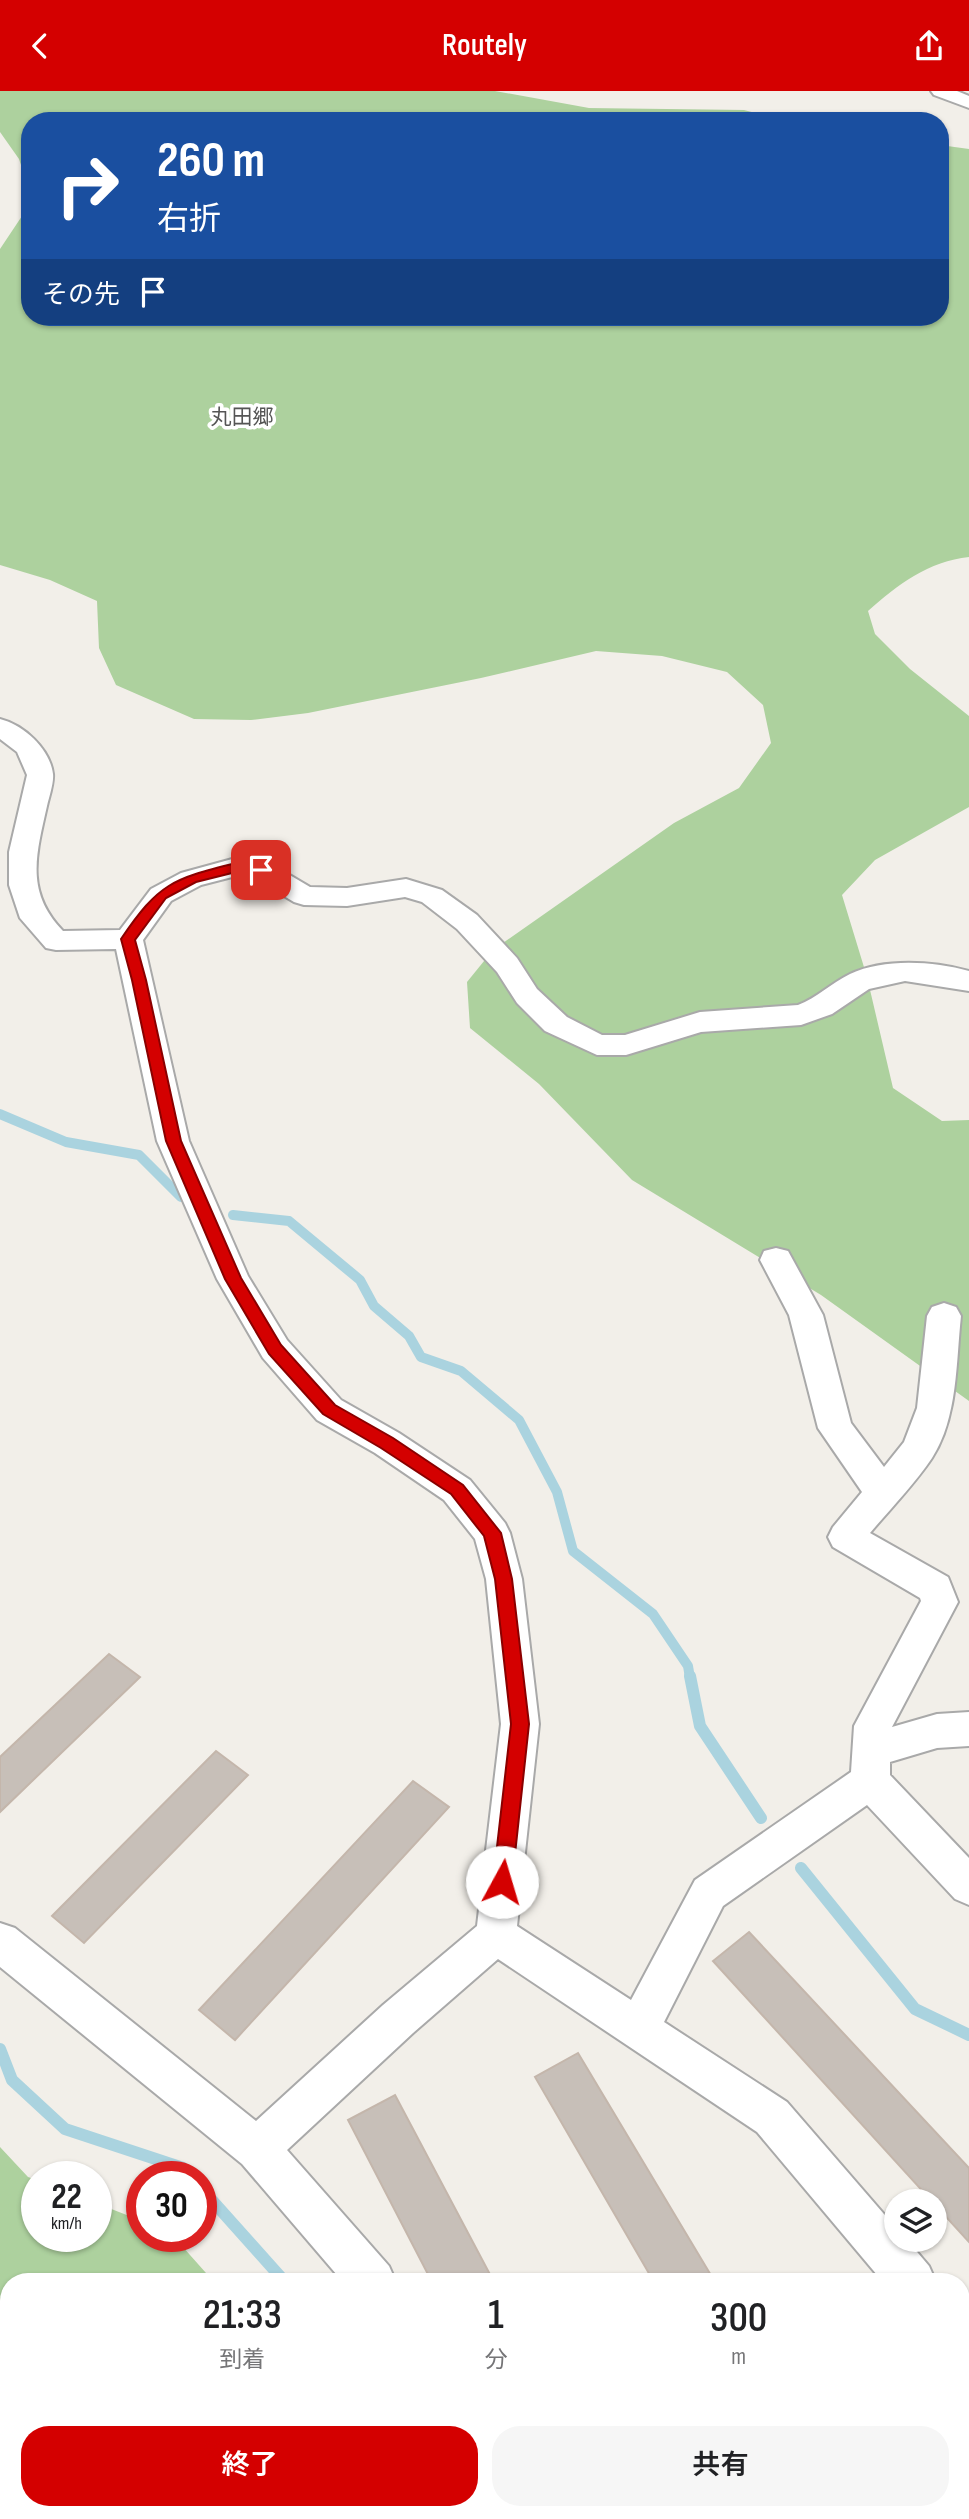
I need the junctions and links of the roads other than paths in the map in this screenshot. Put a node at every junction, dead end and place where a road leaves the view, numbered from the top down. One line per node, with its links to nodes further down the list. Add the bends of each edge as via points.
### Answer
1 (940, 91): 2 (street)
2 (969, 102)
3 (0, 727): 4 (street, via 29,748 40,775 23,852 23,885 34,918 56,941)
4 (128, 939): 5 (street, via 161,895 191,879 236,867 261,870 304,897 347,897 406,888 432,896 467,922 555,1024 597,1045 625,1045 700,1022 802,1015 860,981 905,971); 12 (street, via 173,1141 233,1279 275,1349 329,1410 457,1490 492,1533 503,1579 520,1724)
5 (969, 981)
6 (776, 1260): 8 (street, via 806,1314 835,1428)
7 (944, 1316): 8 (street, via 934,1408 919,1448)
8 (884, 1493): 10 (street, via 846,1537 935,1588 940,1602 873,1726)
9 (969, 1730): 10 (street, via 937,1731)
10 (871, 1765): 11 (street); 14 (street, via 709,1893)
11 (969, 1886)
12 (496, 1935): 14 (street); 15 (street)
13 (0, 1942): 15 (street)
14 (638, 2029): 17 (street, via 772,2117)
15 (257, 2149): 16 (street)
16 (365, 2273)
17 (905, 2273)

